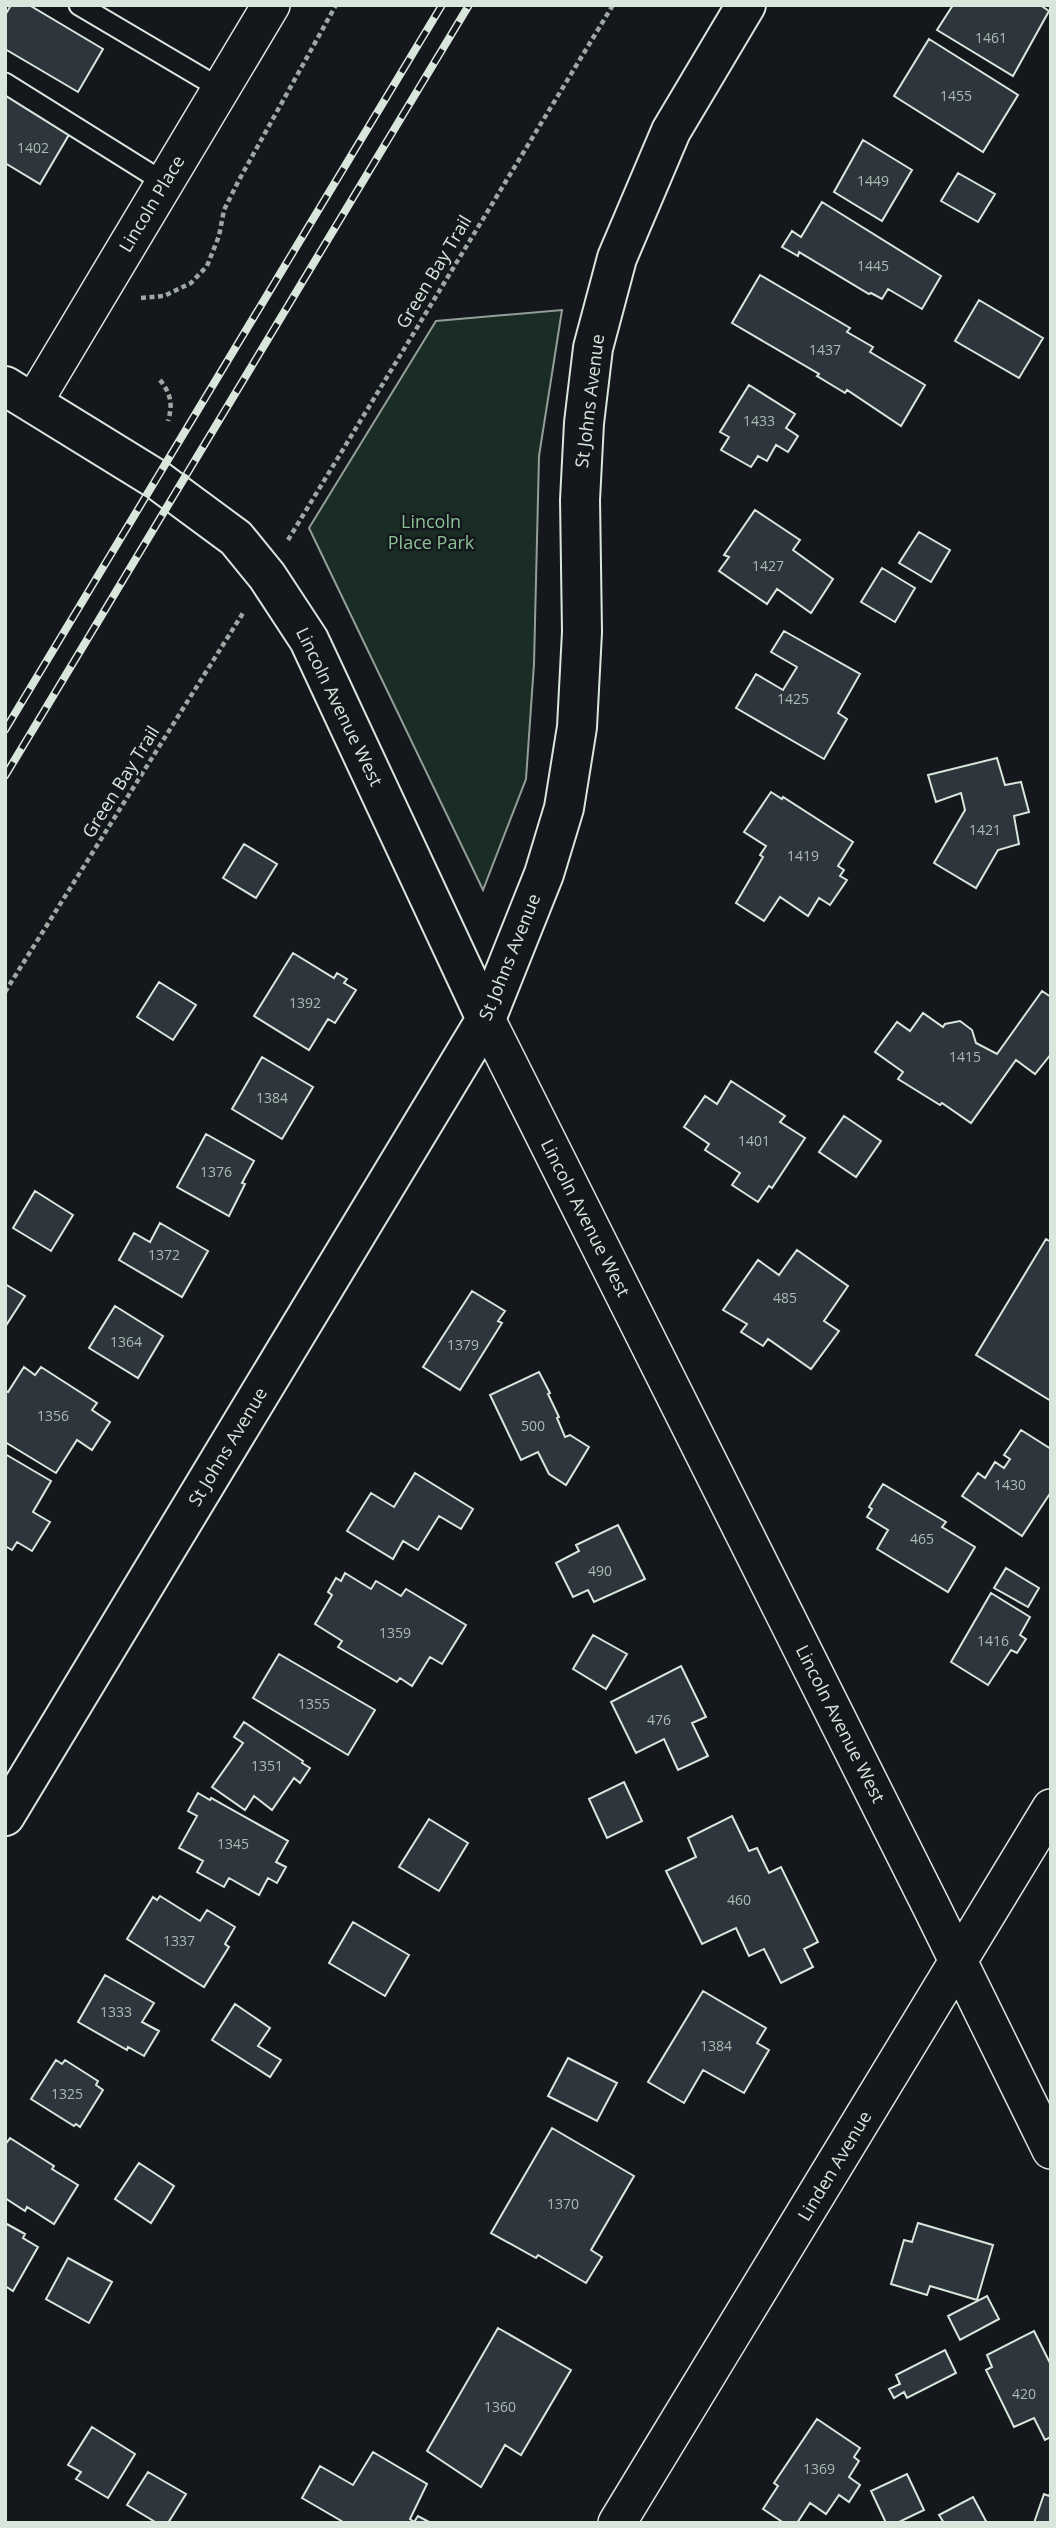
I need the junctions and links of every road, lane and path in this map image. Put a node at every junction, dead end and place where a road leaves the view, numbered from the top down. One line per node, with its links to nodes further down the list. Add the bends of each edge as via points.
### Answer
1 (79, 5): 7 (lane)
2 (336, 5): 9 (path, via 224,210 207,266 191,282 164,296)
3 (613, 5): 13 (path, Green Bay Trail)
4 (746, 5): 16 (street, St Johns Avenue, via 671,131 617,258 593,348 581,487 577,727 564,808 544,874)
5 (262, 8): 7 (street, Lincoln Place)
6 (5, 83): 8 (lane)
7 (221, 89): 8 (street, Lincoln Place)
8 (164, 183): 11 (street, Lincoln Place)
9 (132, 302)
10 (160, 380): 12 (path, via 172,406)
11 (19, 395): 16 (street, Lincoln Avenue West, via 156,479 236,538 267,576 309,640)
12 (168, 421)
13 (286, 543)
14 (245, 611): 15 (path, Green Bay Trail)
15 (5, 992)
16 (486, 1019): 18 (street, St Johns Avenue); 19 (street, Lincoln Avenue West)
17 (1051, 1808): 19 (street, Linden Avenue)
18 (5, 1816)
19 (959, 1962): 20 (street, Lincoln Avenue West); 21 (street, Linden Avenue)
20 (1051, 2150)
21 (617, 2523)

